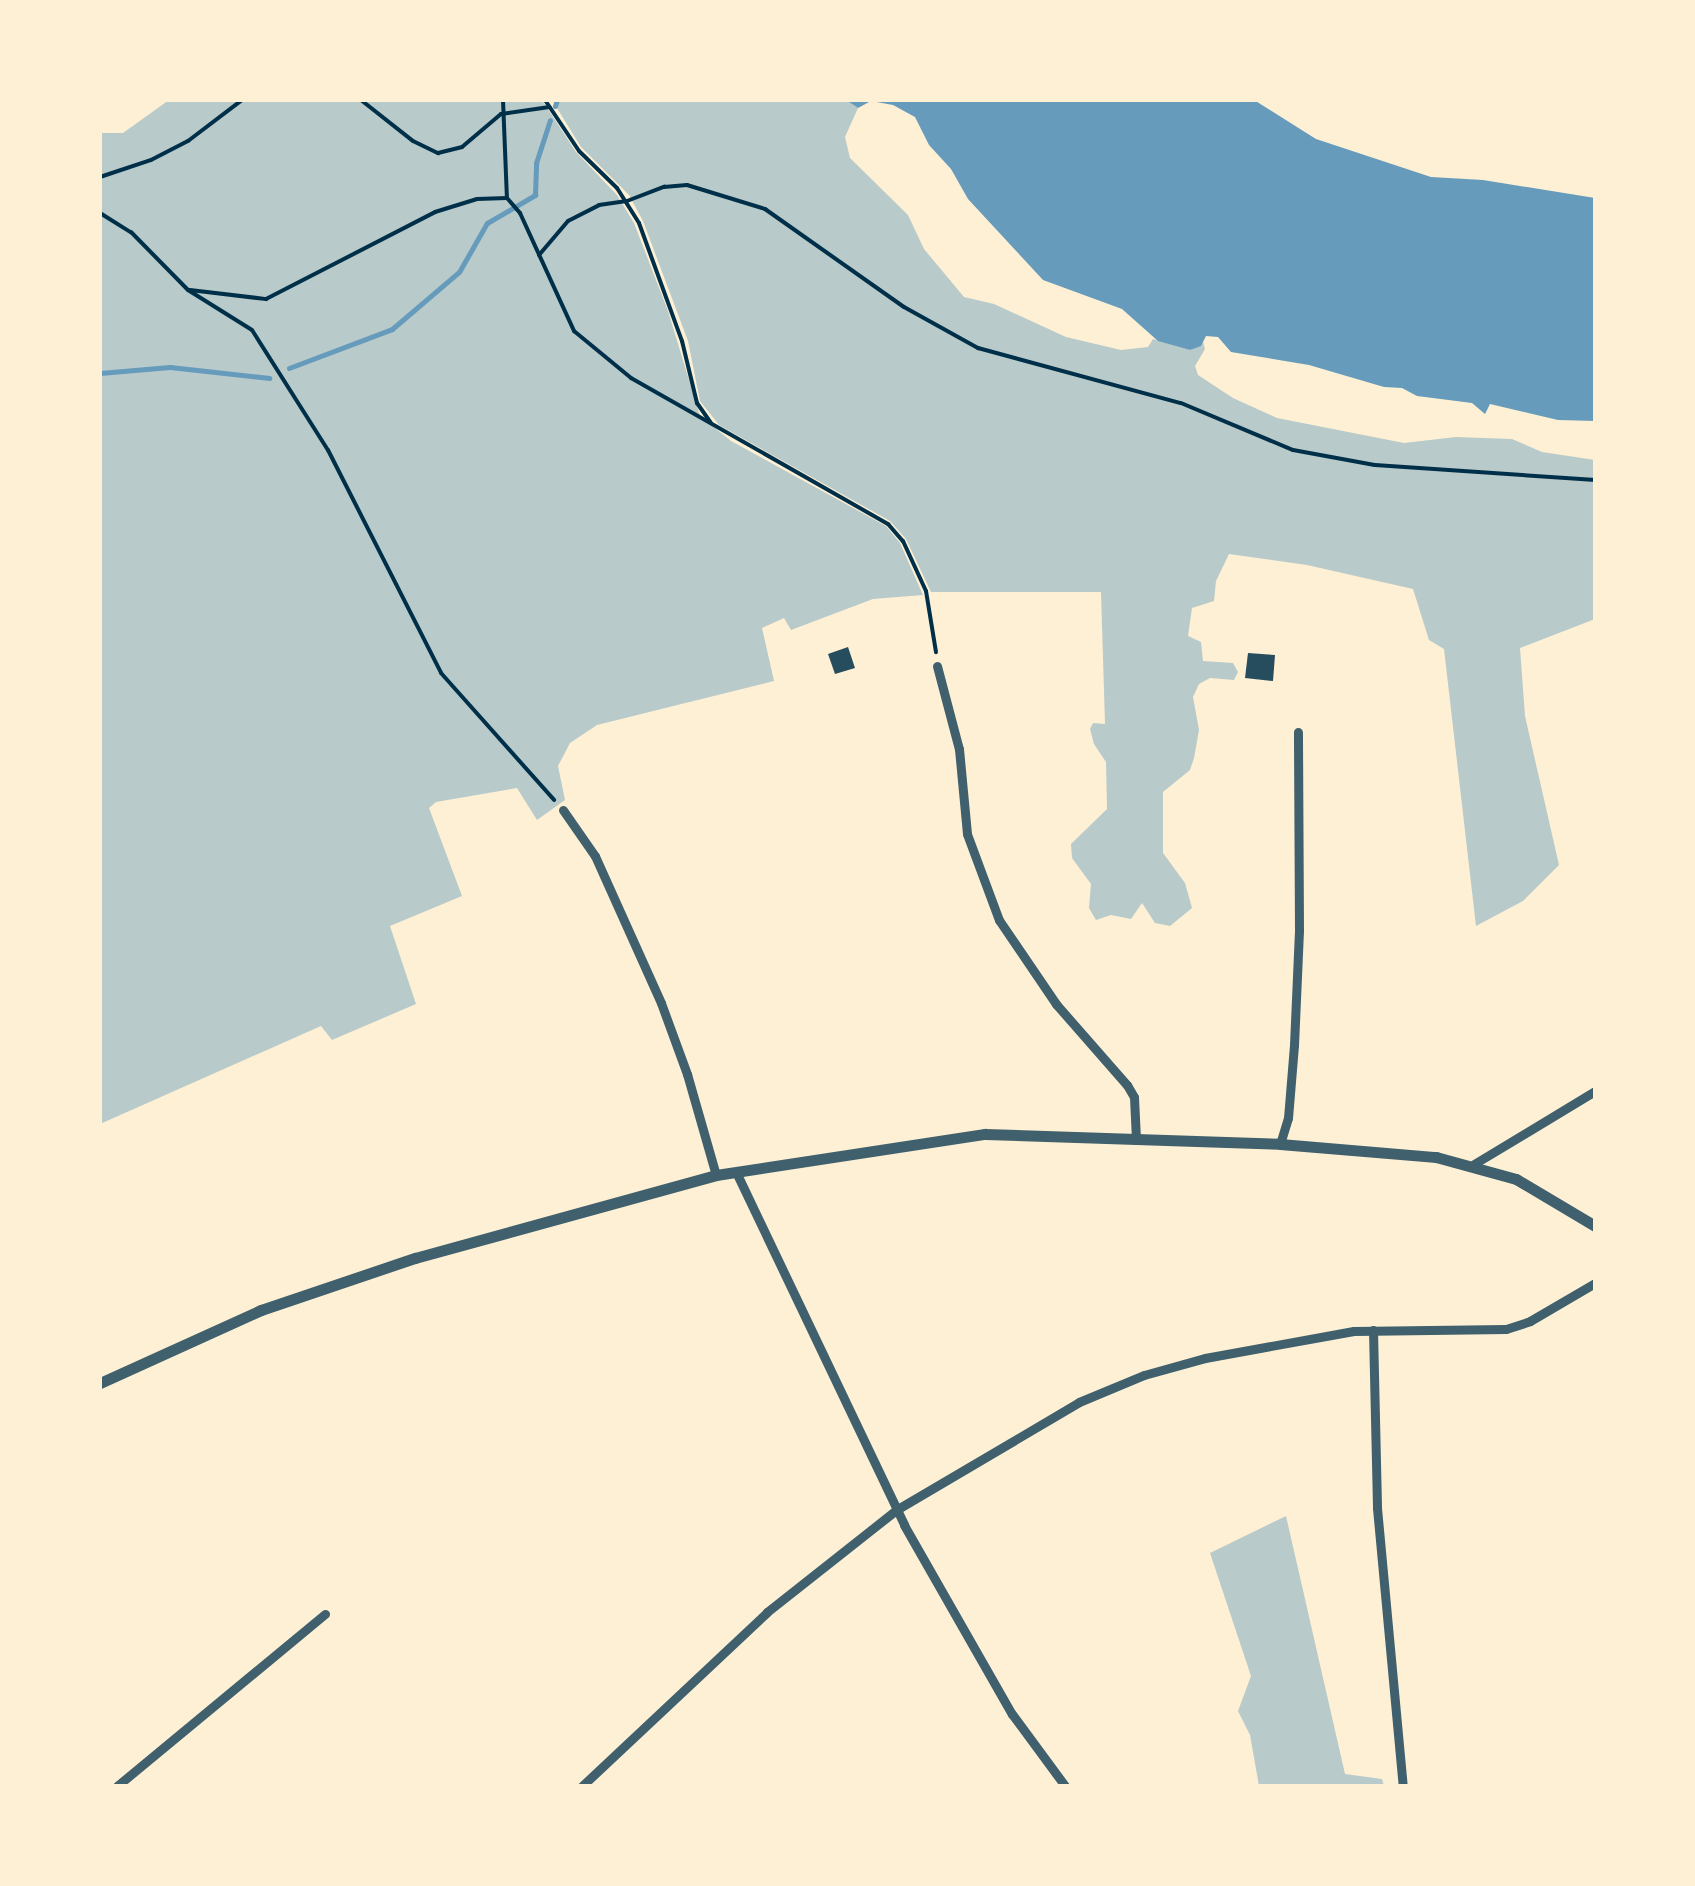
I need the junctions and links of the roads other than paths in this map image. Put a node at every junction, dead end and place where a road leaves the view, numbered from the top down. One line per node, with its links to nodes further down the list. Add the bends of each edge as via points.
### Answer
1 (936, 666): 5 (street, via 960,749 967,834 999,920 1056,1004 1128,1085)
2 (1298, 732): 6 (street, via 1297,988 1288,1118)
3 (563, 810): 9 (street, via 594,856 660,1004)
4 (1595, 1091): 7 (street)
5 (1136, 1140): 6 (street); 8 (street, via 985,1134)
6 (1280, 1144): 7 (street)
7 (1474, 1164): 10 (street, via 1516,1179)
8 (736, 1172): 9 (street); 14 (street)
9 (716, 1176): 13 (street, via 415,1258 261,1310)
10 (1595, 1226)
11 (1595, 1283): 12 (street, via 1506,1330)
12 (1373, 1330): 14 (street, via 1144,1375 1078,1402); 19 (street, via 1377,1508)
13 (100, 1383)
14 (896, 1510): 17 (street, via 767,1612); 18 (street, via 1012,1714)
15 (324, 1614): 16 (street)
16 (117, 1786)
17 (582, 1786)
18 (1065, 1786)
19 (1403, 1786)

